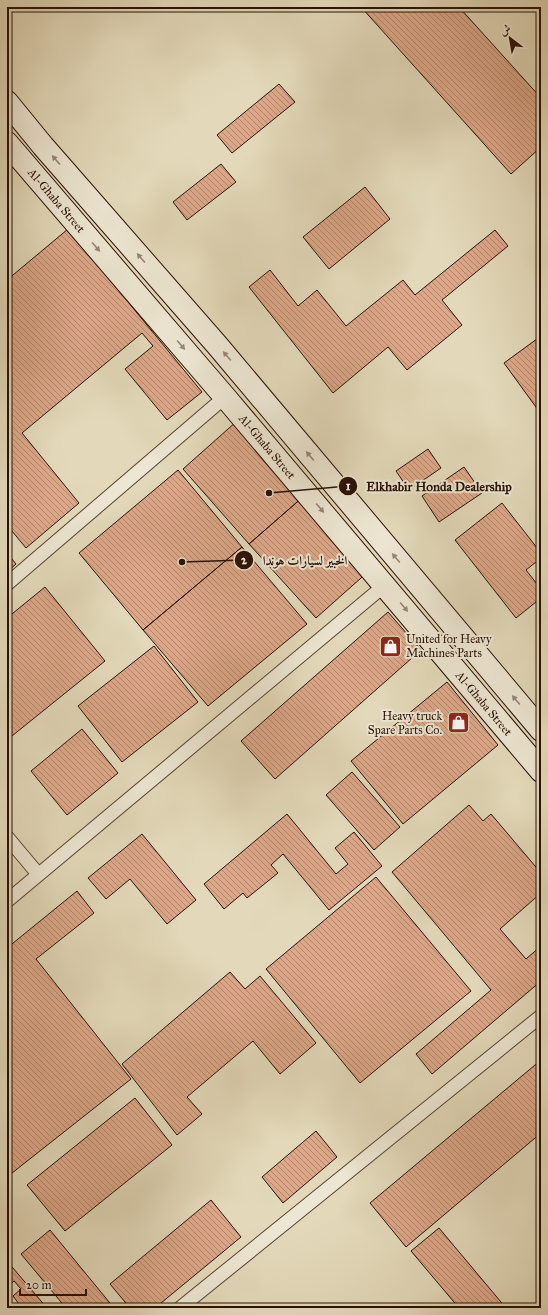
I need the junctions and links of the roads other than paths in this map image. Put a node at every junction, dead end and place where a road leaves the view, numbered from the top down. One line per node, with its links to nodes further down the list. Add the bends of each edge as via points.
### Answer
1 (7, 102): 6 (main road, Al-Ghaba Street, one-way to 1, via 217,345)
2 (7, 143): 3 (main road, Al-Ghaba Street, one-way to 3)
3 (225, 397): 4 (lane); 5 (main road, Al-Ghaba Street, one-way to 5)
4 (7, 584)
5 (385, 585): 7 (main road, Al-Ghaba Street, one-way to 7); 9 (lane)
6 (541, 730)
7 (541, 771)
8 (7, 837): 9 (lane)
9 (38, 874): 10 (lane)
10 (7, 901)
11 (541, 1016): 12 (lane)
12 (180, 1308)

